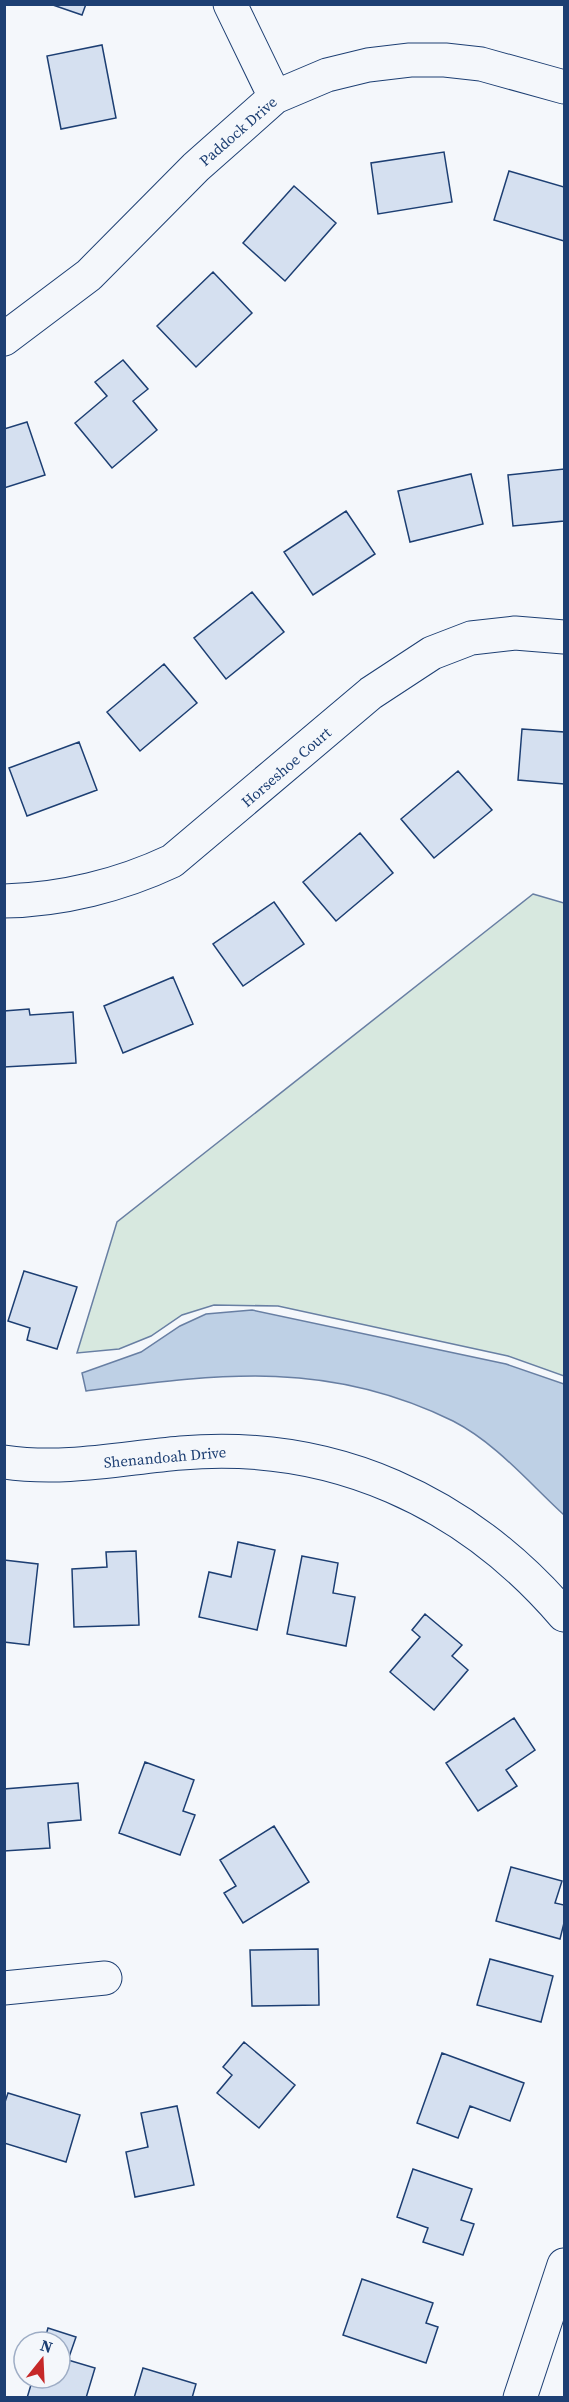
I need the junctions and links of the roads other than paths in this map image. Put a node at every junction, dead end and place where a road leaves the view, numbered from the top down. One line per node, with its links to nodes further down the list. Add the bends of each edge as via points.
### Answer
1 (230, 4): 3 (street)
2 (564, 87): 3 (street, Paddock Drive, via 481,64 410,60 327,75)
3 (275, 97): 4 (street, Paddock Drive, via 196,167 89,275)
4 (4, 339)
5 (564, 637): 6 (street, Horseshoe Court, via 515,633 471,638 432,653 371,693 172,861 140,876 58,896)
6 (4, 901)
7 (4, 1462): 8 (street, Shenandoah Drive, via 74,1466 225,1451 260,1453 351,1470 393,1485 465,1524 513,1561)
8 (564, 1615)
9 (105, 1978): 10 (street)
10 (4, 1988)
11 (564, 2265): 12 (street)
12 (520, 2397)

